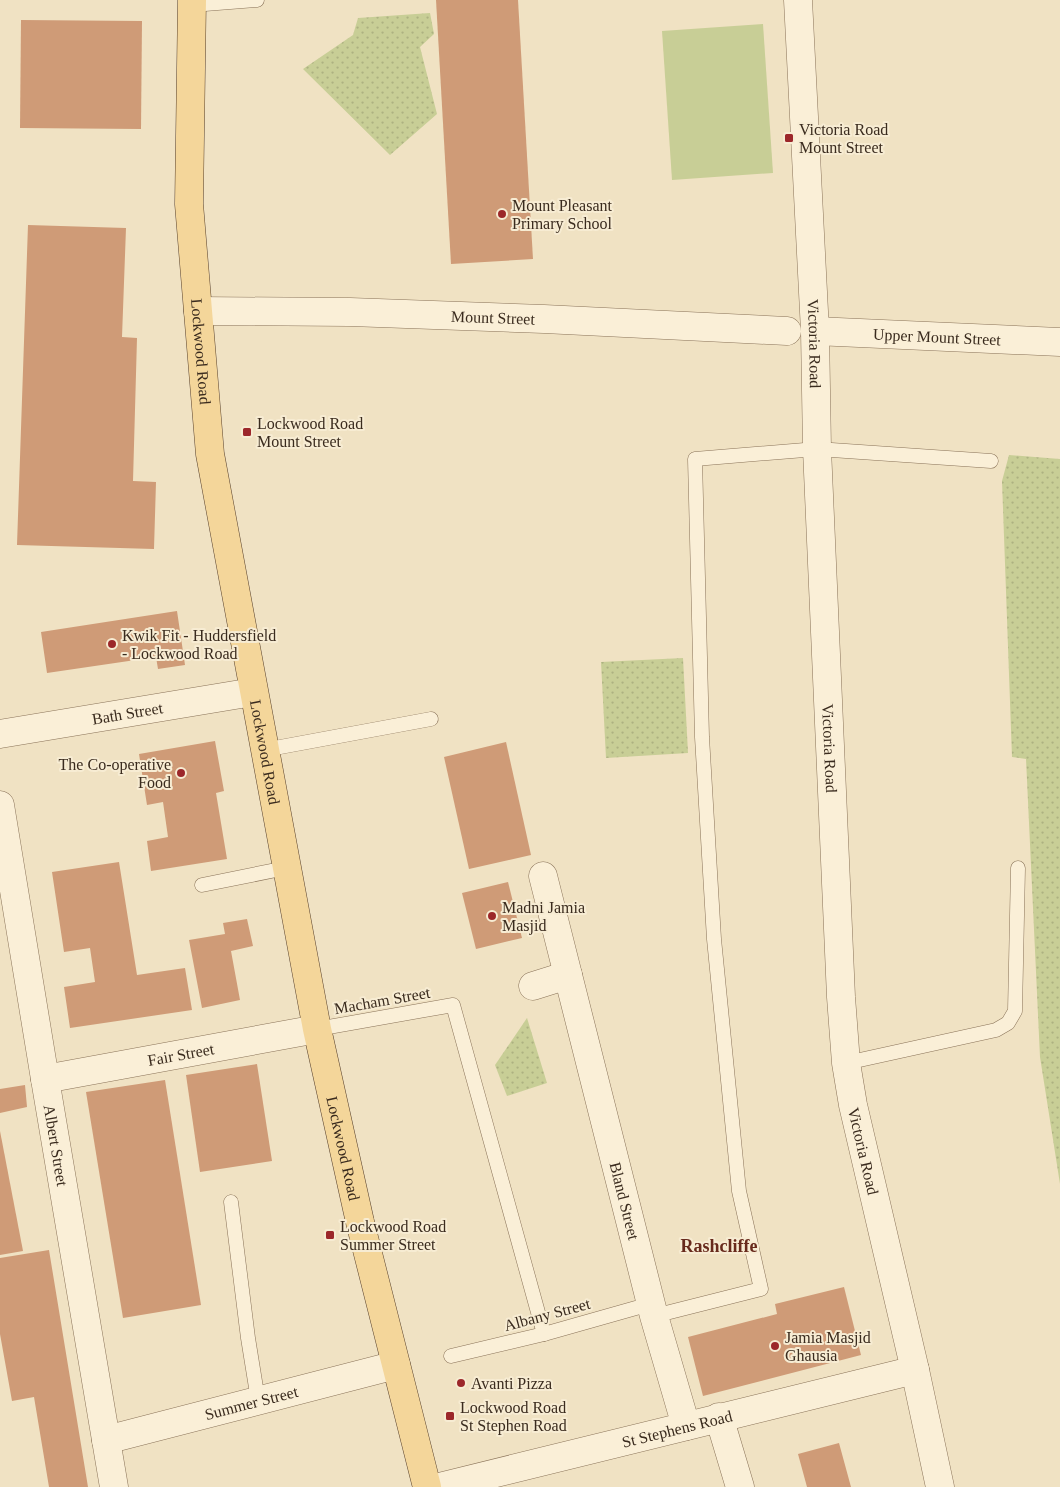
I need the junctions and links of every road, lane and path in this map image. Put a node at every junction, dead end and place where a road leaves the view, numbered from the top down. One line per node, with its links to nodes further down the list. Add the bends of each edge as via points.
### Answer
1 (257, 0): 3 (lane, Lockwood Road)
2 (798, 0): 6 (street, Victoria Road)
3 (190, 2): 4 (main road, Lockwood Road, via 189,204)
4 (198, 311): 5 (street, Mount Street, via 369,313); 10 (main road, Lockwood Road, via 210,454)
5 (787, 331)
6 (815, 331): 7 (street, Upper Mount Street); 8 (street, Victoria Road)
7 (1060, 342)
8 (817, 449): 9 (lane); 22 (street, Victoria Road); 25 (lane, Albany Street, via 695,459 702,737 714,939 739,1191 762,1289)
9 (991, 461)
10 (253, 692): 12 (street, Bath Street); 13 (main road, Lockwood Road)
11 (432, 719): 13 (lane)
12 (0, 734)
13 (264, 750): 15 (main road, Lockwood Road)
14 (0, 805): 23 (street, Albert Street)
15 (286, 868): 18 (lane); 21 (main road, Lockwood Road)
16 (1018, 868): 22 (lane, via 1015,1011 1008,1024 996,1030)
17 (544, 876): 19 (street, Bland Street)
18 (202, 885)
19 (568, 975): 20 (street); 25 (street, Bland Street)
20 (533, 986)
21 (317, 1029): 23 (street, Fair Street); 26 (lane, Macham Street, via 453,1005); 28 (main road, Lockwood Road)
22 (846, 1063): 29 (street, Victoria Road)
23 (45, 1079): 33 (street, Albert Street)
24 (231, 1202): 30 (lane)
25 (652, 1310): 26 (lane, Albany Street); 32 (street, Bland Street)
26 (544, 1334): 27 (lane, Albany Street)
27 (451, 1356)
28 (396, 1365): 30 (street, Summer Street); 35 (main road, Lockwood Road)
29 (915, 1370): 31 (street, St Stephens Road); 38 (street, Victoria Road)
30 (258, 1400): 33 (street, Summer Street)
31 (719, 1417): 32 (street, St Stephens Road); 37 (street)
32 (686, 1426): 36 (street, St Stephens Road)
33 (106, 1440): 34 (street, Albert Street)
34 (114, 1487)
35 (427, 1487)
36 (439, 1487)
37 (740, 1487)
38 (940, 1487)

